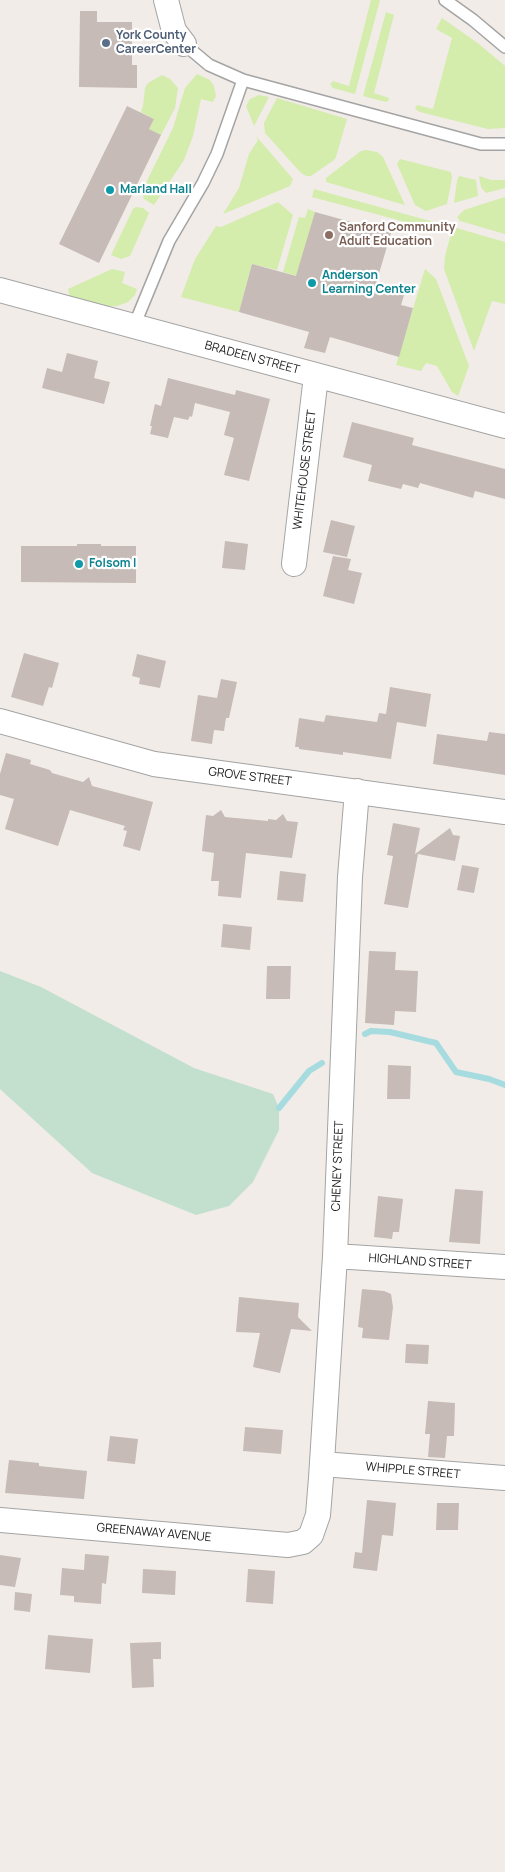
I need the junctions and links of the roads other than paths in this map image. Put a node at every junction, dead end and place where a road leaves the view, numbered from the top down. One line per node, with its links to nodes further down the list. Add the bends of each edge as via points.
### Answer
1 (166, 0): 3 (street, via 174,31)
2 (444, 0): 4 (lane)
3 (184, 44): 5 (lane, via 209,65)
4 (505, 47)
5 (243, 80): 6 (lane, via 481,144); 8 (lane, via 217,154 169,241)
6 (505, 144)
7 (0, 290): 8 (street, BRADEEN STREET)
8 (134, 326): 9 (street, BRADEEN STREET)
9 (316, 376): 10 (street, BRADEEN STREET); 11 (street, WHITEHOUSE STREET)
10 (505, 426)
11 (294, 564)
12 (0, 721): 13 (street, GROVE STREET, via 154,764)
13 (357, 790): 14 (street, GROVE STREET); 15 (street, CHENEY STREET, via 350,877)
14 (505, 812)
15 (335, 1256): 16 (street, HIGHLAND STREET); 17 (street, CHENEY STREET)
16 (505, 1267)
17 (322, 1464): 18 (street, WHIPPLE STREET); 20 (street, CHENEY STREET, via 318,1515)
18 (505, 1478)
19 (0, 1520): 20 (street, GREENAWAY AVENUE, via 288,1545)
20 (307, 1539)

